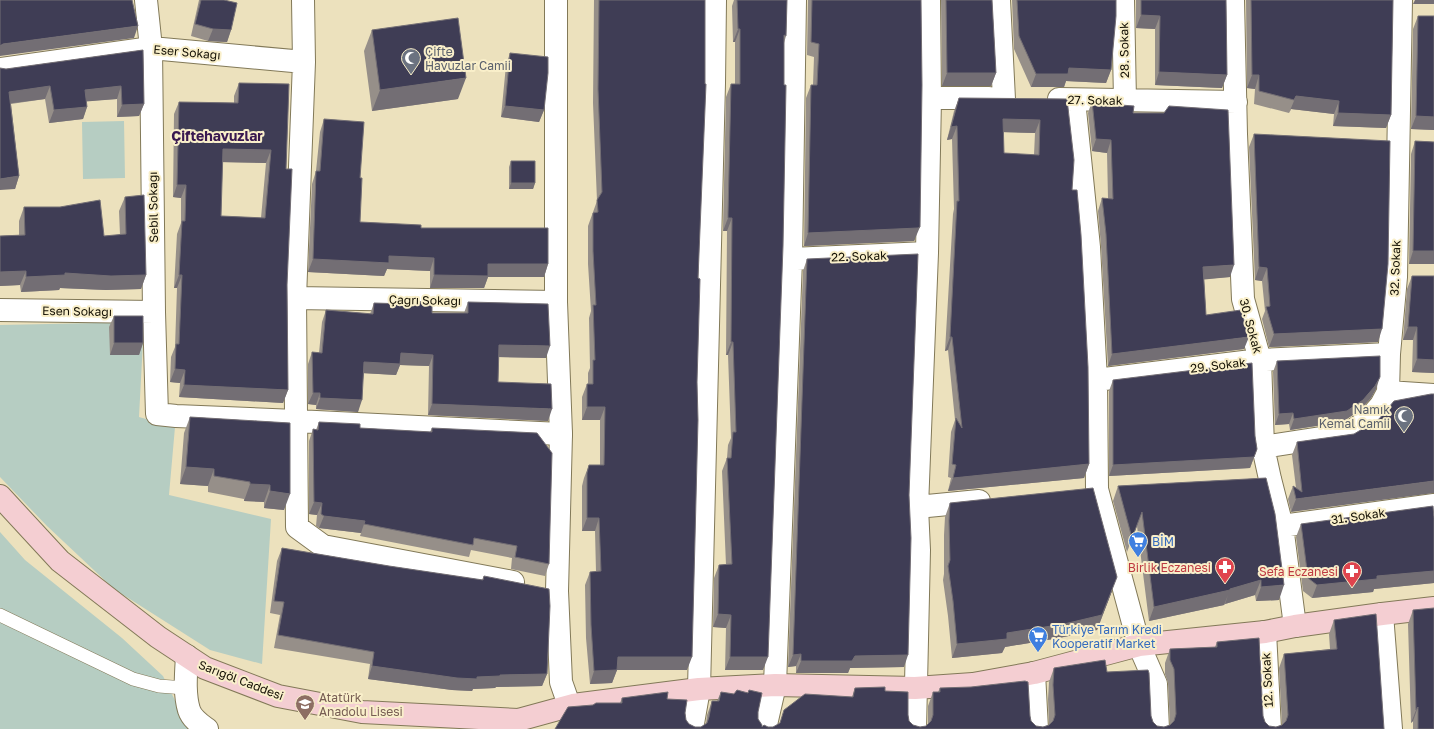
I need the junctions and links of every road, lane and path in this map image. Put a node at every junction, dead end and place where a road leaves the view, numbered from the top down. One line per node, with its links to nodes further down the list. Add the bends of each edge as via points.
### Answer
1 (146, 0): 11 (street, Sebil Sokağı)
2 (303, 0): 12 (street)
3 (556, 0): 28 (street)
4 (715, 0): 58 (street)
5 (795, 0): 24 (street)
6 (929, 0): 14 (street)
7 (999, 0): 15 (street)
8 (1124, 0): 17 (street, 28. Sokak)
9 (1233, 0): 18 (street, 30. Sokak)
10 (1407, 11): 21 (street, 32. Sokak)
11 (151, 48): 12 (street, Eser Sokağı); 13 (street, Eser Sokağı); 30 (street, Sebil Sokağı)
12 (304, 62): 27 (street)
13 (0, 69)
14 (930, 98): 15 (street, 27. Sokak); 23 (street)
15 (1004, 99): 16 (street, 27. Sokak)
16 (1074, 100): 17 (street, 27. Sokak); 33 (street, via 1089,247)
17 (1125, 100): 18 (street, 27. Sokak)
18 (1236, 102): 19 (street, 30. Sokak)
19 (1236, 134): 20 (street); 32 (street, 30. Sokak, via 1243,299)
20 (1259, 136)
21 (1390, 142): 22 (street); 26 (street, 32. Sokak)
22 (1420, 143)
23 (927, 253): 24 (street, 22. Sokak); 44 (street)
24 (791, 258): 55 (street)
25 (1419, 276): 26 (street)
26 (1396, 277): 31 (street, 32. Sokak)
27 (295, 298): 28 (street, Çağrı Sokağı); 36 (street)
28 (556, 302): 37 (street)
29 (0, 310): 30 (street, Esen Sokağı)
30 (154, 312): 36 (street, Sebil Sokağı, via 157,414)
31 (1389, 354): 32 (street, 29. Sokak); 34 (street, 32. Sokak)
32 (1260, 360): 33 (street, 29. Sokak); 38 (street, 30. Sokak)
33 (1096, 380): 40 (street)
34 (1388, 392): 35 (street); 38 (street, via 1367,421 1347,434)
35 (1434, 395)
36 (296, 421): 37 (street); 46 (street, via 296,527 323,546)
37 (561, 434): 46 (street)
38 (1263, 447): 45 (street, 30. Sokak, via 1262,479)
39 (1120, 487): 40 (street)
40 (1089, 490): 52 (street)
41 (0, 496): 53 (main road, Sarıgöl Caddesi, via 60,560 158,637)
42 (995, 499): 44 (street)
43 (1434, 505): 45 (street, 31. Sokak)
44 (917, 507): 57 (street, via 919,550)
45 (1282, 526): 50 (street, 30. Sokak)
46 (544, 588): 59 (street, via 561,682 568,702)
47 (1434, 608): 48 (main road, Sarıgöl Caddesi)
48 (1382, 614): 50 (main road, Sarıgöl Caddesi); 68 (street)
49 (0, 615): 56 (lane, via 133,679 159,686)
50 (1295, 626): 51 (main road, Sarıgöl Caddesi)
51 (1264, 632): 52 (main road, Sarıgöl Caddesi); 67 (street, 12. Sokak)
52 (1140, 645): 54 (main road, Sarıgöl Caddesi); 66 (street, via 1156,684)
53 (187, 656): 56 (street); 60 (main road, Sarıgöl Caddesi, via 205,668 278,696 362,712)
54 (1034, 673): 57 (main road, Sarıgöl Caddesi, via 973,684); 65 (street)
55 (775, 685): 57 (main road, Sarıgöl Caddesi); 58 (main road, Sarıgöl Caddesi); 63 (street)
56 (186, 688): 61 (street, via 190,711)
57 (915, 688): 64 (street)
58 (700, 689): 59 (main road, Sarıgöl Caddesi); 62 (street)
59 (573, 705): 60 (main road, Sarıgöl Caddesi)
60 (517, 725)
61 (207, 729)
62 (692, 729)
63 (765, 729)
64 (915, 729)
65 (1037, 729)
66 (1158, 729)
67 (1270, 729)
68 (1391, 729)

